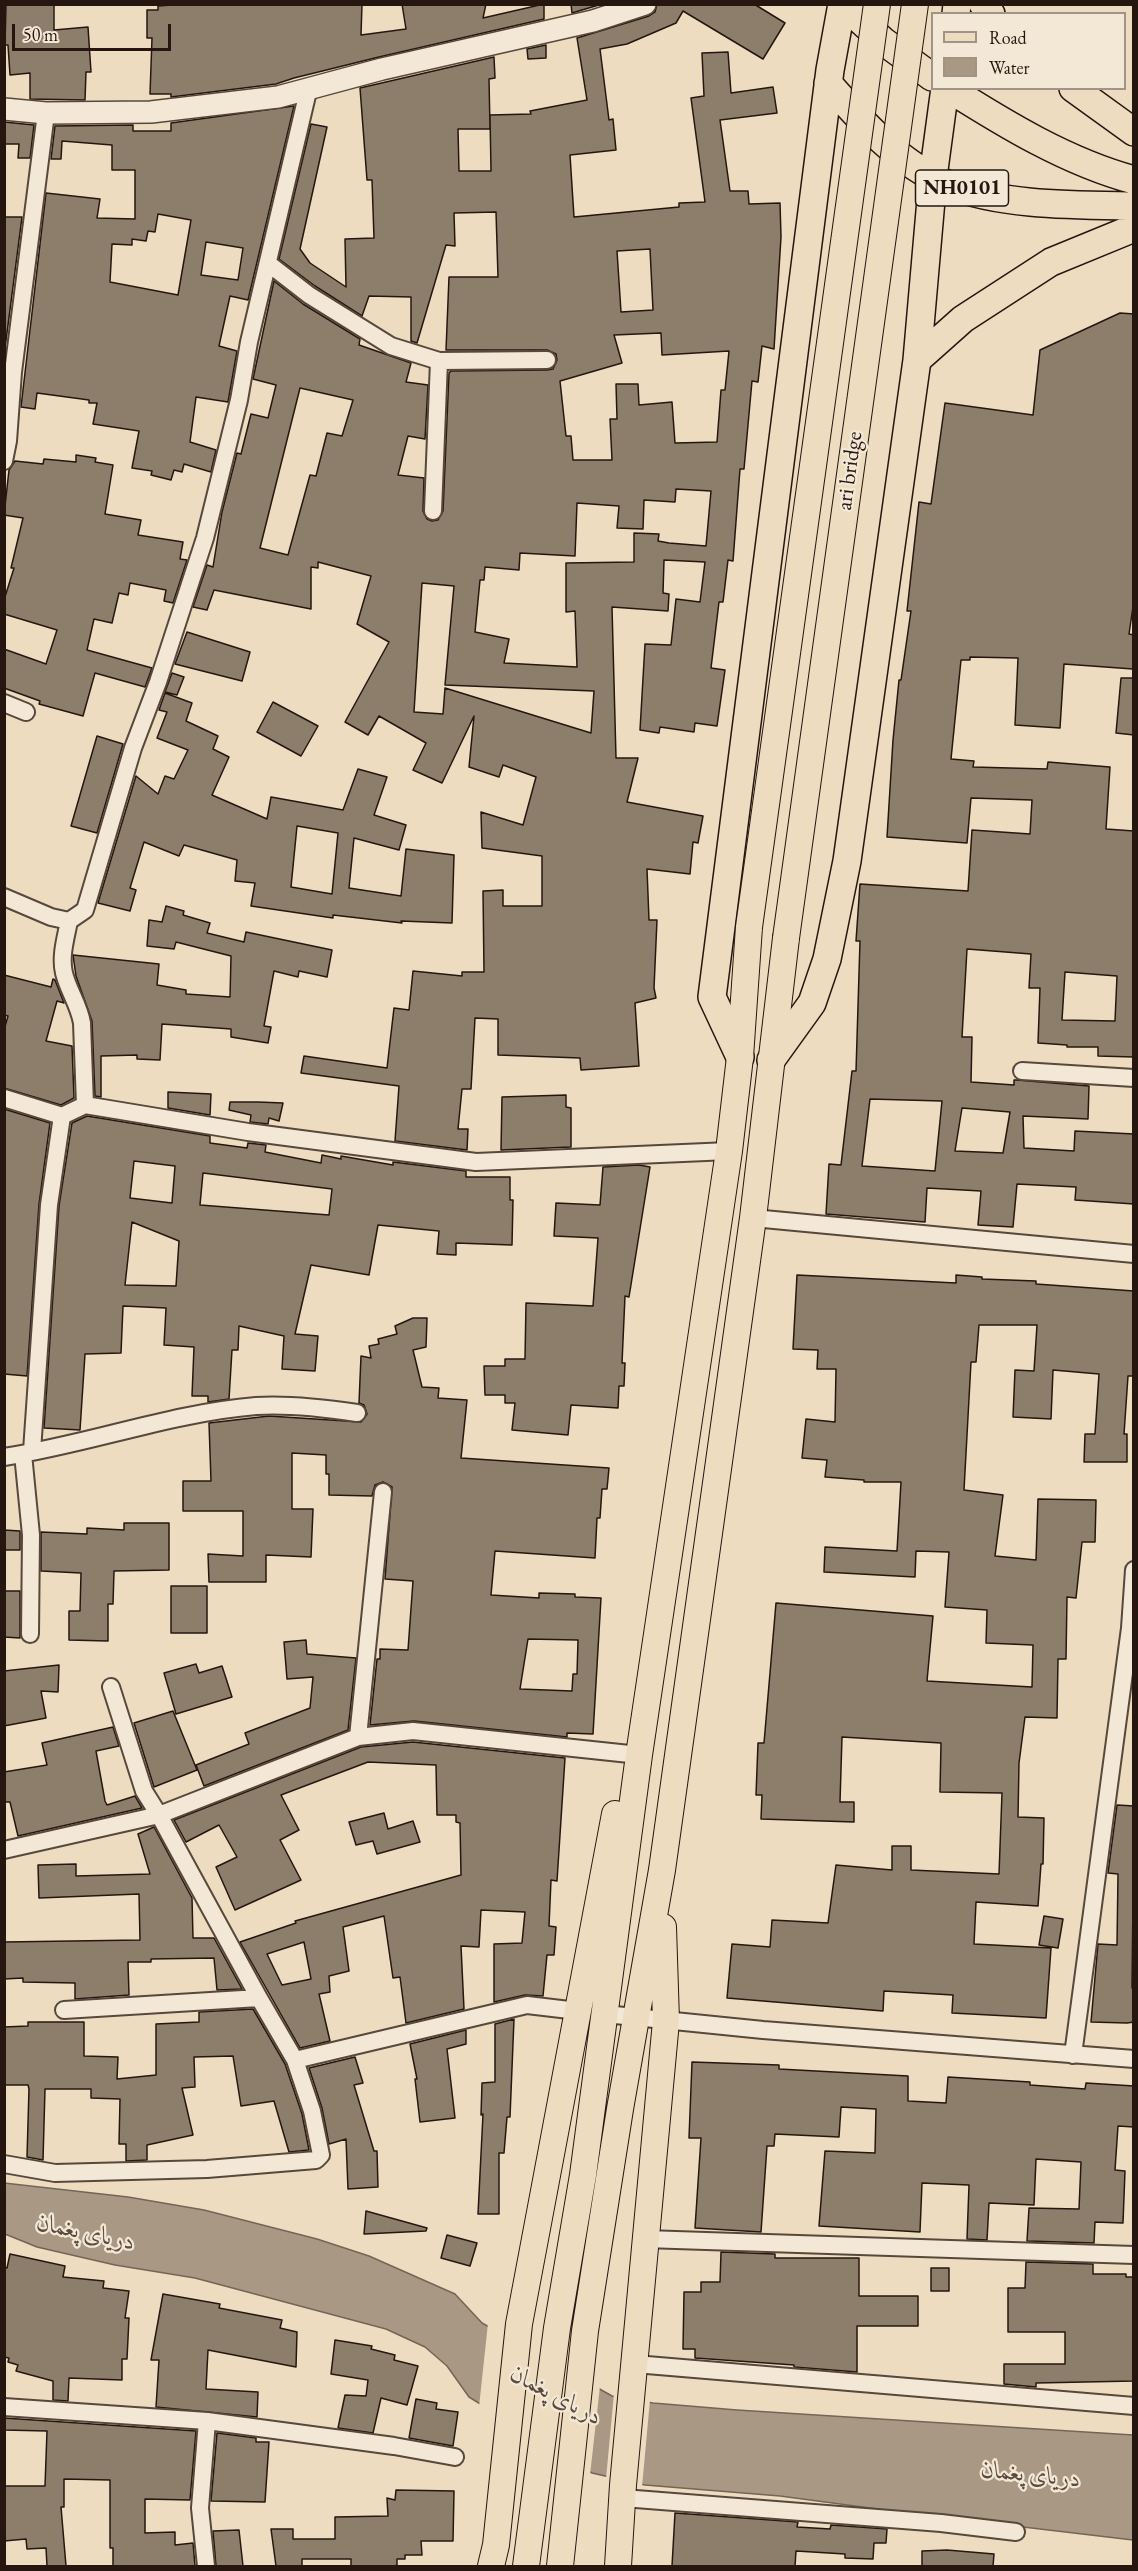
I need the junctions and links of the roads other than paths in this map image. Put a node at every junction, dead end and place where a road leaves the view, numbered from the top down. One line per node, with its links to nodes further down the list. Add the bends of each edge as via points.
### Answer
1 (645, 4): 7 (street, via 593,21)
2 (842, 4): 5 (highway, via 883,41); 6 (highway)
3 (877, 4): 28 (main road, bridge, via 749,927)
4 (915, 4): 29 (main road, ari bridge, bridge)
5 (931, 76)
6 (828, 83): 14 (highway, NH0101, via 877,135); 28 (highway, via 712,997)
7 (309, 87): 12 (street, via 278,97 161,111); 18 (street)
8 (946, 90): 14 (highway)
9 (949, 90): 15 (highway, via 1034,138)
10 (1076, 90): 13 (highway)
11 (4, 110): 12 (street)
12 (46, 113): 22 (street)
13 (1134, 132)
14 (933, 177): 16 (highway, NH0101, via 961,188 1027,201); 20 (highway)
15 (1134, 180)
16 (1134, 206)
17 (1134, 228): 20 (highway, via 1051,262 963,318)
18 (269, 264): 21 (street, via 391,346); 27 (street, via 205,538 133,748 85,910)
19 (547, 360): 21 (street)
20 (917, 360): 29 (highway, via 847,861 827,959 812,1003)
21 (439, 361): 23 (street)
22 (4, 461)
23 (433, 511)
24 (4, 703): 25 (street)
25 (26, 712)
26 (4, 897): 27 (street)
27 (69, 921): 33 (street, via 64,974 80,1010)
28 (740, 1057): 35 (main road)
29 (771, 1060): 36 (main road, ari bridge)
30 (1022, 1071): 31 (street)
31 (1134, 1078)
32 (4, 1098): 34 (street)
33 (85, 1105): 34 (street); 35 (street, via 248,1132 476,1162)
34 (62, 1116): 39 (street, via 48,1205)
35 (729, 1151): 42 (main road)
36 (753, 1218): 37 (street); 43 (main road, ari bridge)
37 (1134, 1254)
38 (357, 1413): 39 (street, via 258,1406 207,1413)
39 (27, 1453): 40 (street); 46 (street)
40 (4, 1457)
41 (383, 1492): 48 (street)
42 (670, 1546): 43 (main road); 49 (main road)
43 (706, 1556): 52 (main road, ari bridge)
44 (1134, 1570): 45 (street)
45 (1132, 1628): 59 (street)
46 (30, 1635)
47 (111, 1687): 50 (street, via 144,1791)
48 (358, 1737): 49 (street, via 413,1731); 50 (street)
49 (639, 1755): 55 (main road, via 617,1805); 56 (main road)
50 (159, 1815): 51 (street); 53 (street)
51 (4, 1850)
52 (662, 1870): 57 (main road); 58 (main road)
53 (259, 1998): 54 (street); 61 (street)
54 (64, 2010)
55 (578, 2012): 61 (street, via 527,2006); 73 (main road, via 519,2324)
56 (605, 2014): 57 (street); 74 (main road, via 557,2328)
57 (637, 2018): 58 (street); 75 (main road, via 585,2331)
58 (666, 2021): 59 (street); 63 (main road)
59 (1073, 2055): 60 (street)
60 (1134, 2059)
61 (295, 2060): 62 (street, via 314,2122 320,2159 207,2169 55,2173)
62 (4, 2164)
63 (645, 2240): 64 (street); 65 (main road)
64 (1134, 2255)
65 (634, 2376): 66 (street); 70 (main road)
66 (1134, 2406)
67 (4, 2407): 68 (street)
68 (207, 2421): 69 (street); 72 (street, via 200,2508)
69 (455, 2457)
70 (623, 2492): 71 (street); 76 (main road)
71 (1016, 2532)
72 (206, 2566)
73 (491, 2566)
74 (526, 2566)
75 (560, 2566)
76 (618, 2566)

